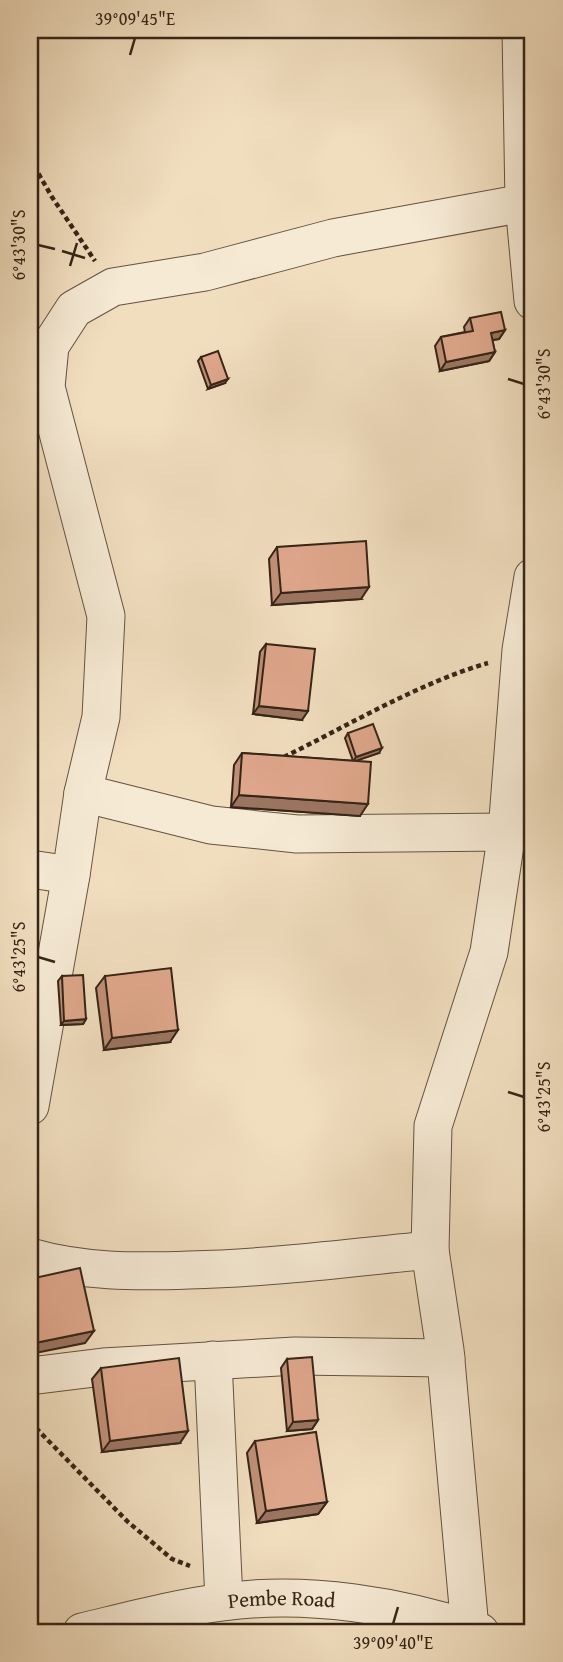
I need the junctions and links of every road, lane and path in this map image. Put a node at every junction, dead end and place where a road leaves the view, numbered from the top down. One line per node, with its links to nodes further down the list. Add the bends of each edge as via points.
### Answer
1 (522, 30): 3 (street)
2 (30, 159): 4 (path)
3 (524, 203): 4 (street, via 333,238 205,272); 5 (street)
4 (113, 287): 10 (street, via 74,309 50,345 47,387 106,616 101,718)
5 (533, 301)
6 (533, 577): 7 (street)
7 (520, 662): 8 (path, via 466,669); 9 (street)
8 (284, 757)
9 (523, 765): 11 (street)
10 (83, 793): 11 (street, via 211,825 297,834); 13 (street)
11 (507, 832): 15 (street, via 489,952 433,1126)
12 (30, 869): 13 (street)
13 (71, 875): 14 (street)
14 (30, 1106)
15 (429, 1250): 16 (street, via 249,1268 129,1272 61,1266); 17 (street)
16 (30, 1257)
17 (446, 1358): 18 (street); 22 (street)
18 (213, 1360): 19 (street); 21 (street)
19 (30, 1376)
20 (30, 1422): 21 (path, via 128,1522 172,1559)
21 (224, 1590): 22 (street, Pembe Road, via 401,1610); 23 (street, Pembe Road)
22 (475, 1631)
23 (82, 1632)

